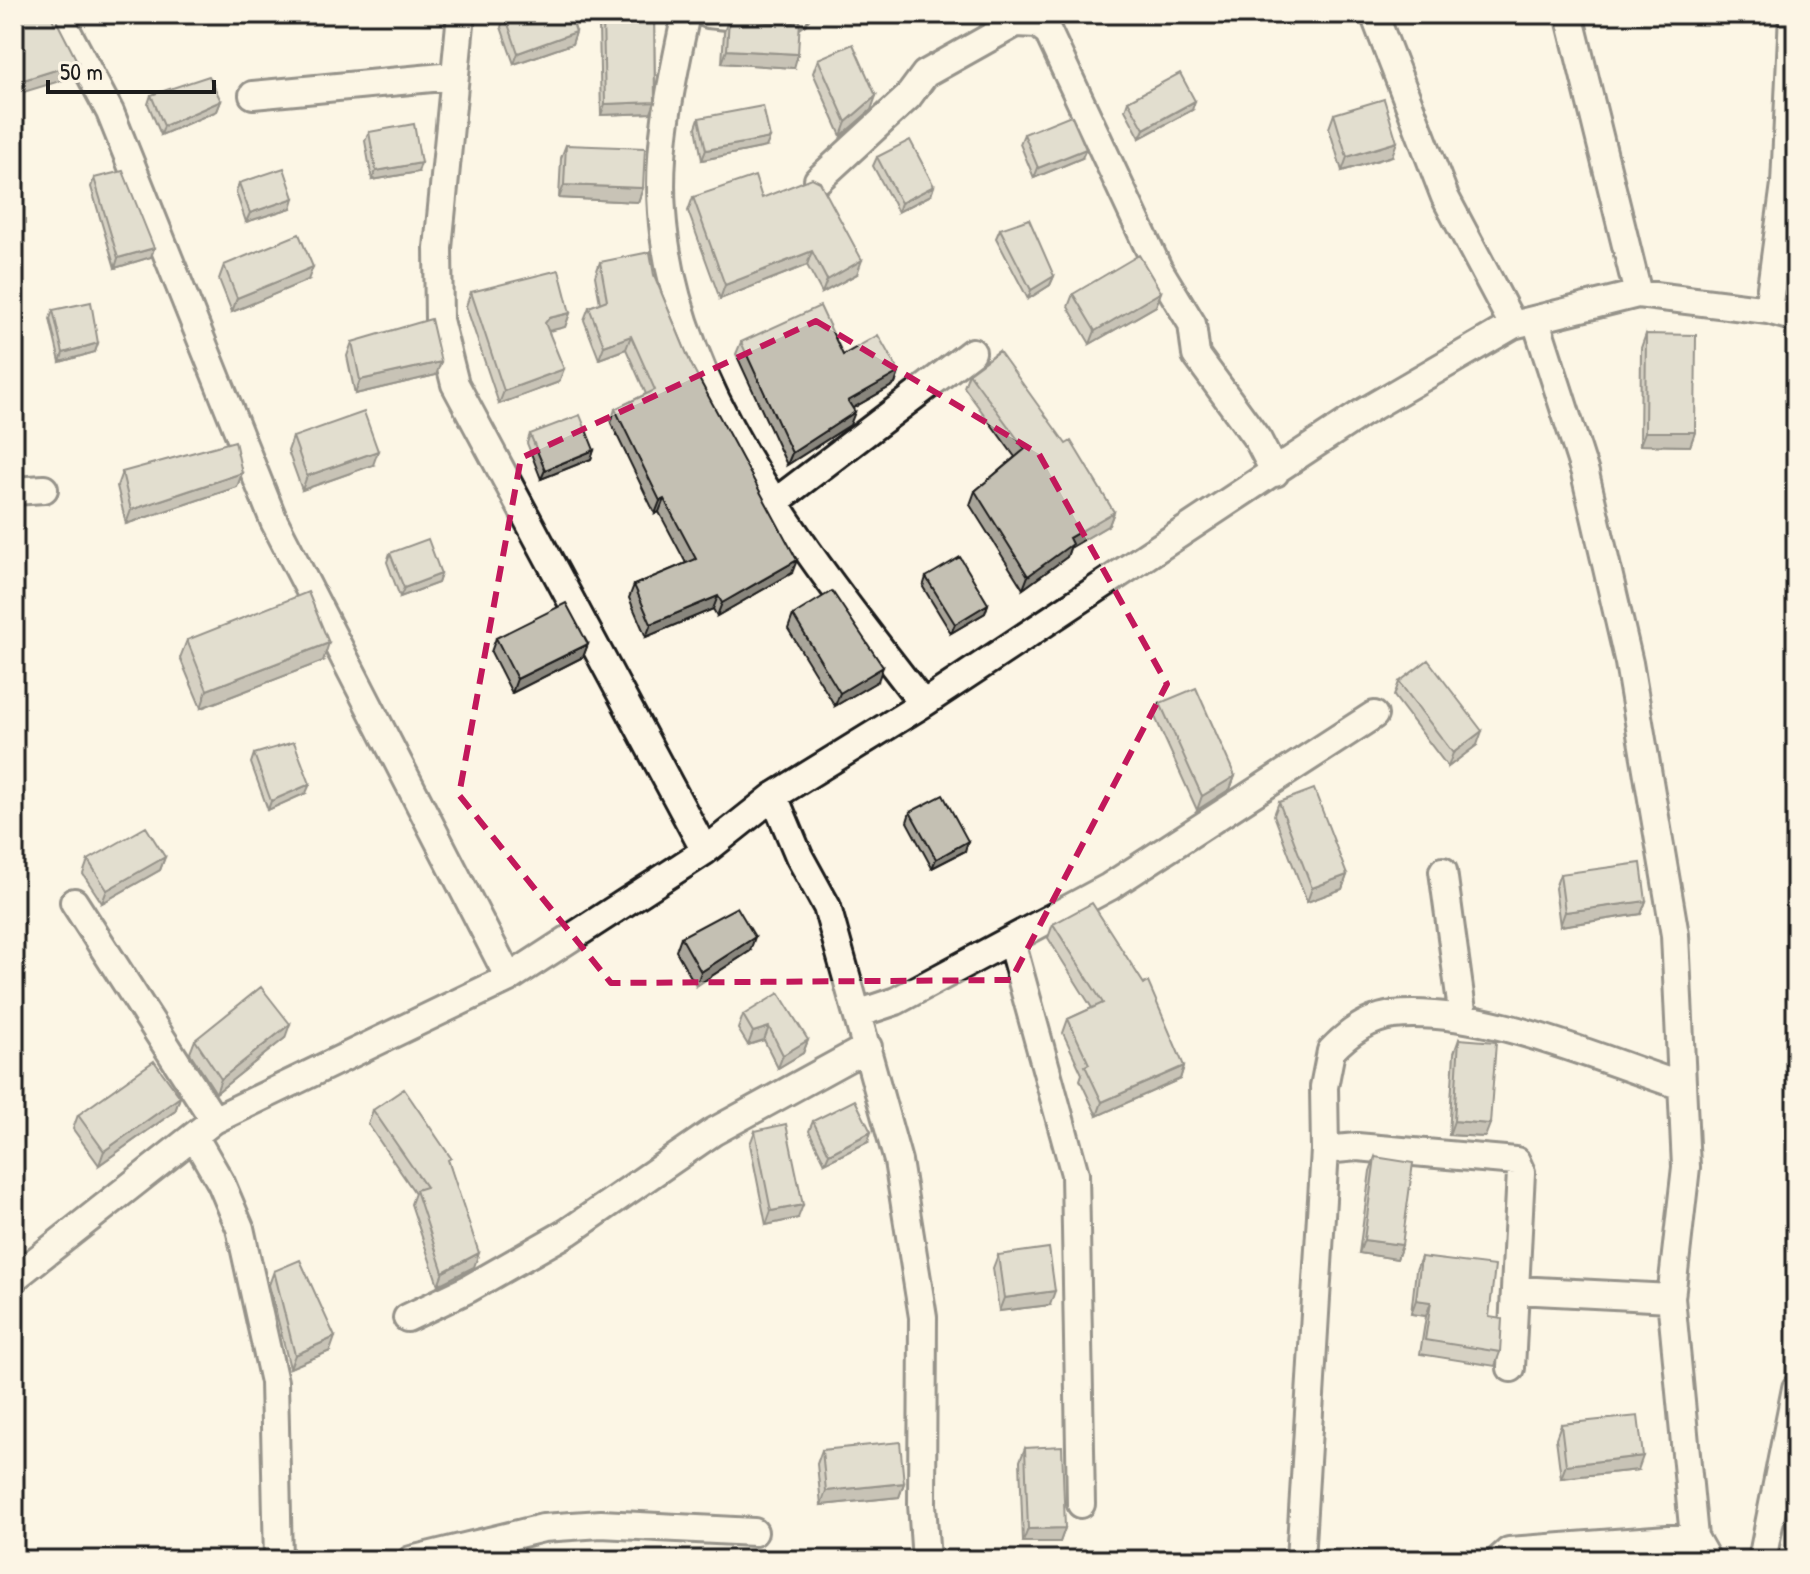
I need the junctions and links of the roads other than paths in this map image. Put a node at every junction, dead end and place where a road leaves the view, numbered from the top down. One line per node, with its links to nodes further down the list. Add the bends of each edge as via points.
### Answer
1 (58, 14): 28 (street, via 110,112 274,521)
2 (461, 14): 9 (street)
3 (686, 14): 20 (street, via 664,120 665,245 680,306 724,421)
4 (708, 14): 5 (street, via 784,22)
5 (795, 14)
6 (1374, 14): 15 (street, via 1445,197)
7 (1569, 14): 12 (street)
8 (1793, 14): 13 (street, via 1785,184)
9 (453, 76): 10 (street); 24 (street, via 439,320 455,384)
10 (253, 95)
11 (818, 180): 17 (street, via 908,97 925,74 1016,23 1038,24 1048,32 1158,268 1192,324 1196,355 1258,440)
12 (1638, 294): 13 (street); 15 (street)
13 (1768, 310): 14 (street)
14 (1796, 318)
15 (1525, 323): 17 (street, via 1362,413); 32 (street, via 1585,473 1629,663 1675,935)
16 (972, 352): 20 (street)
17 (1275, 473): 21 (street)
18 (44, 489): 19 (street)
19 (14, 491)
20 (774, 503): 21 (street)
21 (923, 704): 23 (street)
22 (1374, 715): 27 (street, via 1109,887)
23 (774, 796): 24 (street); 29 (street, via 827,907)
24 (705, 851): 28 (street)
25 (1443, 871): 30 (street)
26 (74, 902): 33 (street)
27 (1011, 941): 29 (street, via 896,1001); 41 (street, via 1075,1174)
28 (509, 978): 33 (street)
29 (860, 1013): 31 (street)
30 (1463, 1018): 32 (street); 34 (street, via 1392,1015 1341,1040 1327,1064)
31 (868, 1047): 38 (street, via 713,1132 568,1232); 47 (street, via 898,1161 923,1317)
32 (1682, 1086): 37 (street, via 1686,1167)
33 (204, 1128): 35 (street); 45 (street, via 240,1228 274,1382)
34 (1325, 1150): 36 (street, via 1357,1147 1516,1161 1521,1172); 48 (street)
35 (14, 1278)
36 (1517, 1290): 37 (street); 39 (street)
37 (1671, 1298): 43 (street)
38 (407, 1318)
39 (1511, 1368)
40 (1796, 1388): 51 (street)
41 (1081, 1504)
42 (754, 1532): 44 (street, via 601,1524 543,1528)
43 (1694, 1537): 49 (street, via 1509,1551); 50 (street)
44 (496, 1551): 46 (street)
45 (278, 1560)
46 (411, 1560)
47 (926, 1560)
48 (1300, 1560)
49 (1499, 1560)
50 (1707, 1560)
51 (1762, 1560)

